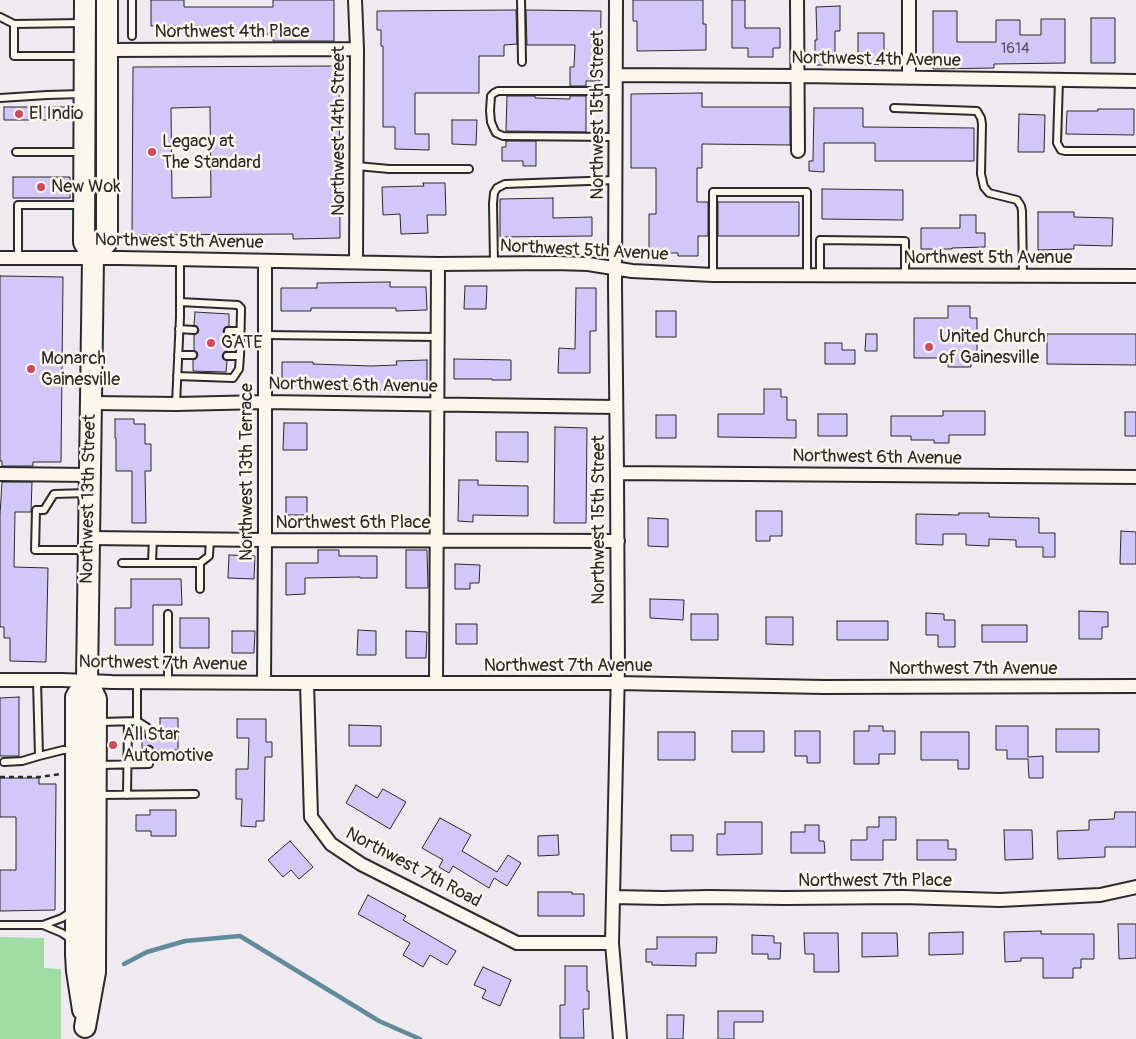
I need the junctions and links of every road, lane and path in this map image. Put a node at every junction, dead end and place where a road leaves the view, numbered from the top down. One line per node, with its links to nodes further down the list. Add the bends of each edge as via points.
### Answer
1 (85, 0): 12 (main road, Northwest 13th Street)
2 (107, 0): 15 (main road)
3 (132, 0): 13 (lane)
4 (356, 0): 5 (street); 14 (street, Northwest 14th Street)
5 (365, 0)
6 (521, 0): 17 (lane)
7 (616, 0): 18 (street, Northwest 15th Street)
8 (798, 0): 19 (street)
9 (909, 0): 20 (street)
10 (0, 17): 11 (lane)
11 (14, 24): 12 (lane); 16 (lane, via 14,56)
12 (86, 24): 16 (main road, Northwest 13th Street)
13 (132, 36)
14 (357, 49): 15 (street, Northwest 4th Place); 32 (street, Northwest 14th Street)
15 (107, 50): 38 (main road, via 107,242)
16 (86, 56): 24 (main road, Northwest 13th Street)
17 (522, 62)
18 (616, 75): 19 (street, Northwest 4th Avenue); 23 (street, Northwest 15th Street)
19 (798, 76): 20 (street, Northwest 4th Avenue); 29 (street)
20 (909, 78): 21 (street, Northwest 4th Avenue)
21 (1059, 80): 22 (street, Northwest 4th Avenue); 31 (lane, via 1057,143 1061,150)
22 (1136, 81)
23 (616, 91): 27 (street, Northwest 15th Street); 27 (lane, via 498,91 491,96 490,112 496,133 503,136)
24 (86, 94): 25 (lane); 28 (main road, Northwest 13th Street)
25 (0, 98)
26 (894, 108): 48 (lane, via 977,111 982,124 981,174 984,187 989,192 1017,200 1021,206)
27 (616, 138): 34 (street, Northwest 15th Street)
28 (85, 151): 30 (lane); 35 (main road, Northwest 13th Street)
29 (798, 151)
30 (16, 152)
31 (1136, 152)
32 (357, 166): 33 (lane); 41 (street, Northwest 14th Street)
33 (469, 169)
34 (616, 180): 42 (lane, via 505,184 497,188 493,203); 44 (street, Northwest 15th Street)
35 (85, 205): 37 (lane, via 18,205); 38 (main road, Northwest 13th Street, via 84,242)
36 (0, 258): 37 (street, Northwest 5th Avenue)
37 (18, 258): 38 (street, Northwest 5th Avenue)
38 (93, 258): 39 (street, Northwest 5th Avenue); 63 (main road, Northwest 13th Street)
39 (180, 259): 40 (street, Northwest 5th Avenue); 50 (lane)
40 (265, 261): 41 (street, Northwest 5th Avenue); 55 (street, Northwest 13th Terrace)
41 (356, 262): 43 (street, Northwest 5th Avenue)
42 (494, 263): 43 (street, Northwest 5th Avenue); 44 (street, Northwest 5th Avenue, via 588,264)
43 (438, 264): 56 (street)
44 (615, 268): 45 (street, Northwest 5th Avenue); 66 (street, Northwest 15th Street)
45 (713, 274): 46 (street, Northwest 5th Avenue); 46 (lane, via 713,192 807,192)
46 (813, 275): 47 (street, Northwest 5th Avenue); 47 (lane, via 820,240 905,241)
47 (905, 276): 48 (street, Northwest 5th Avenue)
48 (1023, 276): 49 (street, Northwest 5th Avenue)
49 (1136, 276)
50 (180, 302): 51 (lane); 54 (lane, via 238,305 241,308)
51 (179, 329): 52 (lane); 57 (lane)
52 (194, 330)
53 (228, 331): 54 (lane)
54 (240, 331): 60 (lane)
55 (265, 335): 56 (lane); 62 (street, Northwest 13th Terrace)
56 (438, 337): 65 (street)
57 (178, 355): 58 (lane); 61 (lane)
58 (193, 355)
59 (227, 356): 60 (lane)
60 (240, 356): 61 (lane, via 239,369 233,378)
61 (177, 376): 64 (lane)
62 (265, 402): 64 (street, Northwest 6th Avenue); 65 (street, Northwest 6th Avenue); 73 (street, Northwest 13th Terrace)
63 (90, 403): 64 (street, Northwest 6th Avenue); 70 (main road, Northwest 13th Street)
64 (176, 404)
65 (438, 405): 66 (street, Northwest 6th Avenue); 74 (street)
66 (616, 407): 67 (street, Northwest 15th Street)
67 (617, 473): 69 (street, Northwest 6th Avenue); 75 (street, Northwest 15th Street)
68 (0, 474): 70 (street)
69 (1136, 477)
70 (90, 484): 76 (main road, Northwest 13th Street); 76 (lane, via 54,494 44,510 36,510 35,550)
71 (153, 538): 72 (street, Northwest 6th Place); 76 (street, Northwest 6th Place); 78 (lane)
72 (210, 539): 73 (street, Northwest 6th Place); 79 (lane, via 209,556)
73 (265, 540): 74 (street, Northwest 6th Place); 87 (street, Northwest 13th Terrace)
74 (437, 541): 75 (street, Northwest 6th Place); 89 (street)
75 (618, 541): 90 (street, Northwest 15th Street)
76 (89, 544): 84 (main road, Northwest 13th Street)
77 (122, 562): 78 (lane)
78 (152, 562): 79 (lane)
79 (200, 563): 80 (lane)
80 (200, 589)
81 (168, 614): 86 (lane)
82 (0, 680): 83 (street, Northwest 7th Avenue)
83 (37, 680): 84 (street, Northwest 7th Avenue); 98 (lane)
84 (87, 680): 85 (street, Northwest 7th Avenue); 93 (main road, Northwest 13th Street, via 96,699); 96 (main road, Northwest 13th Street, via 76,697)
85 (137, 682): 86 (street, Northwest 7th Avenue); 92 (lane)
86 (168, 682): 87 (street, Northwest 7th Avenue)
87 (264, 682): 88 (street, Northwest 7th Avenue)
88 (307, 683): 89 (street, Northwest 7th Avenue); 112 (street, Northwest 7th Road, via 311,817 331,844 361,864 517,943)
89 (436, 683): 90 (street, Northwest 7th Avenue)
90 (617, 683): 91 (street, Northwest 7th Avenue); 108 (street, Northwest 15th Street)
91 (1136, 686)
92 (137, 721): 94 (lane); 95 (lane, via 148,728)
93 (96, 722): 94 (lane); 101 (main road, Northwest 13th Street)
94 (128, 722): 100 (lane)
95 (149, 735)
96 (76, 750): 98 (lane); 109 (main road, Northwest 13th Street)
97 (149, 750): 100 (lane, via 149,764)
98 (39, 756): 99 (lane)
99 (4, 762)
100 (127, 765): 101 (lane); 106 (lane)
101 (96, 766): 105 (main road, Northwest 13th Street)
102 (62, 774): 103 (path)
103 (0, 778)
104 (195, 794): 106 (lane)
105 (95, 795): 106 (lane); 114 (main road, Northwest 13th Street, via 95,972)
106 (128, 795)
107 (1136, 886): 108 (street, Northwest 7th Place, via 1100,895 1000,900)
108 (613, 897): 112 (street, Northwest 15th Street)
109 (76, 905): 111 (lane, via 70,914); 113 (main road, Northwest 13th Street)
110 (0, 924): 111 (lane)
111 (43, 925): 113 (lane, via 66,935)
112 (612, 943): 115 (street, Northwest 15th Street)
113 (76, 946): 114 (main road, Northwest 13th Street)
114 (85, 1033)
115 (620, 1039)

